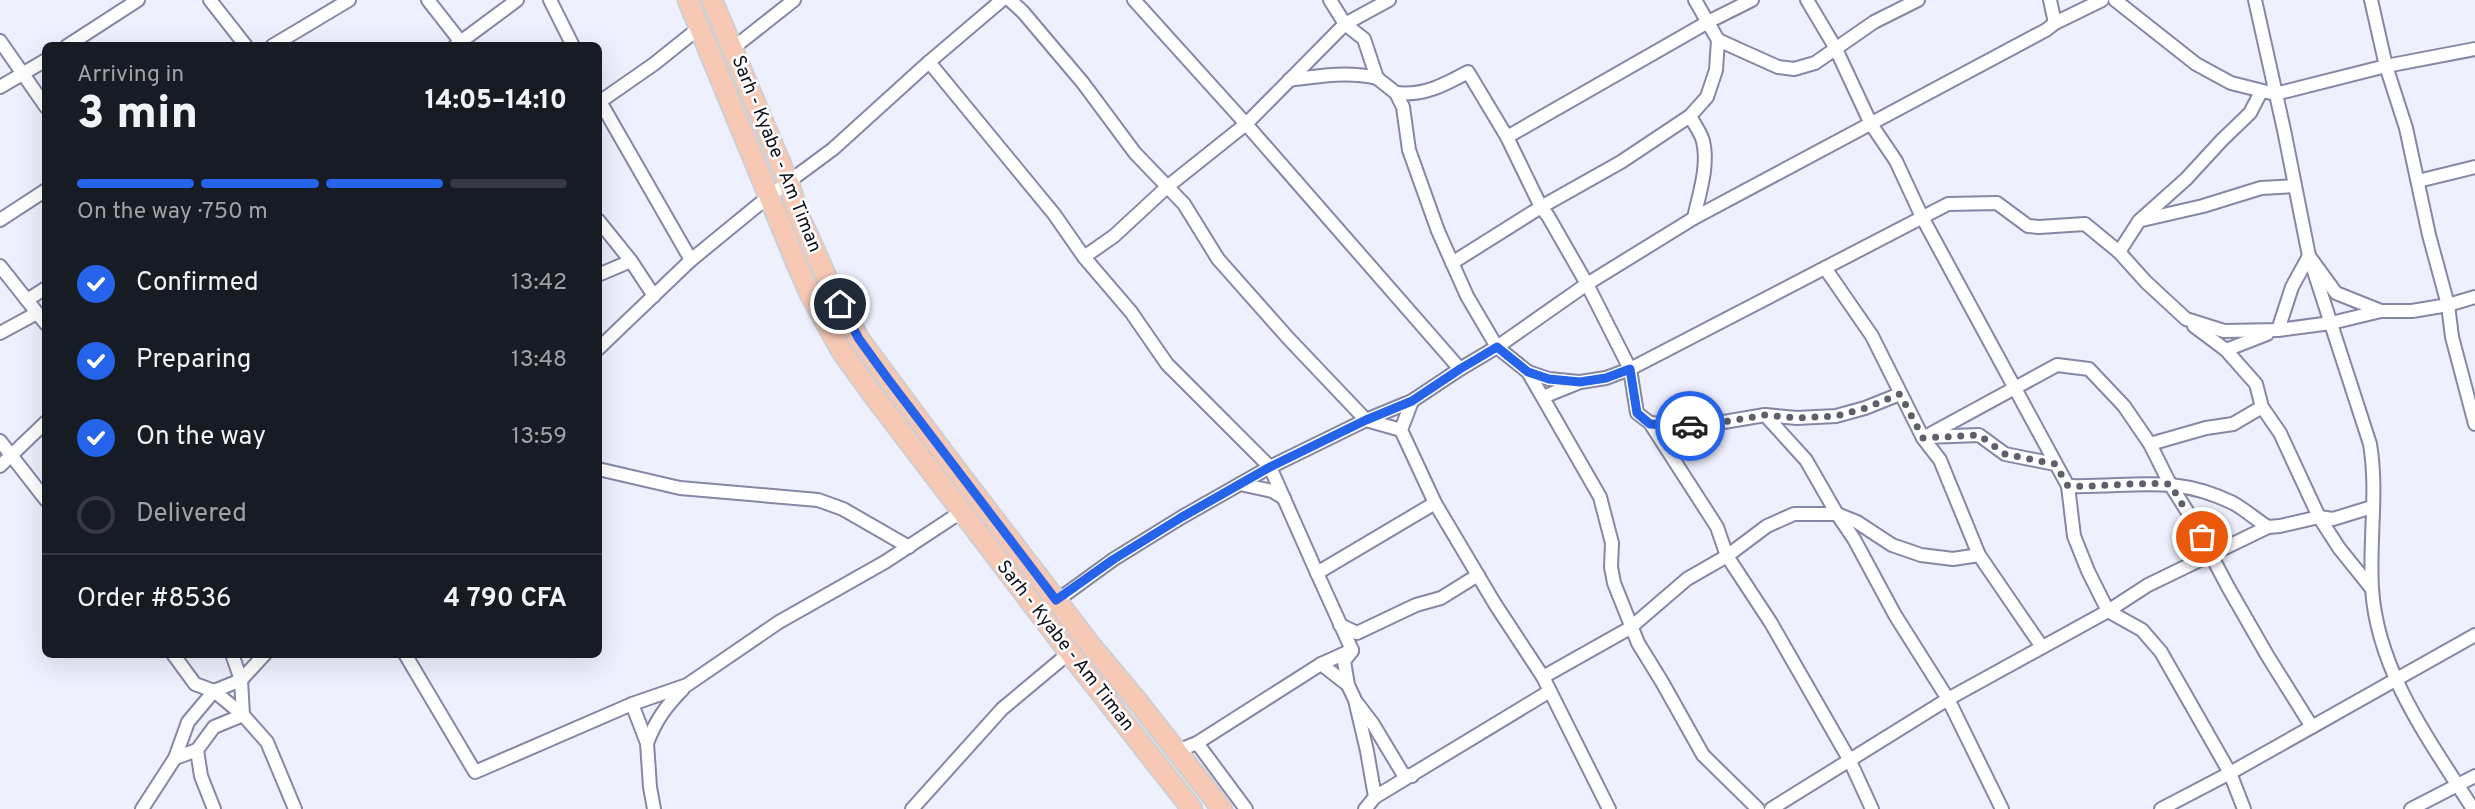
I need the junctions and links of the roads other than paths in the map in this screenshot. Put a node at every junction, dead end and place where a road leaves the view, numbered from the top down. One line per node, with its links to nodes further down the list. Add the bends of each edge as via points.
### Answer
1 (138, 0): 30 (street)
2 (210, 0): 31 (street)
3 (349, 0): 32 (street)
4 (428, 0): 33 (street)
5 (517, 0): 34 (street)
6 (550, 0): 35 (street)
7 (688, 0): 27 (highway, Sarh - Kyabe - Am Timan)
8 (712, 0): 37 (highway, Sarh - Kyabe - Am Timan)
9 (794, 0): 37 (street)
10 (1002, 0): 40 (street)
11 (1010, 0): 62 (street)
12 (1134, 0): 55 (street)
13 (1331, 0): 26 (street)
14 (1389, 0): 26 (street)
15 (1695, 0): 24 (street)
16 (1752, 0): 24 (street)
17 (1807, 0): 36 (street)
18 (1917, 0): 36 (street)
19 (2050, 0): 25 (street)
20 (2102, 0): 25 (street)
21 (2115, 0): 46 (street, via 2196,64 2231,83)
22 (2255, 0): 48 (street)
23 (2371, 0): 41 (street)
24 (1708, 22): 28 (street); 57 (street)
25 (2055, 23): 56 (street)
26 (1345, 24): 43 (street, via 1364,39); 44 (street)
27 (699, 28): 50 (street); 64 (highway, Sarh - Kyabe - Am Timan)
28 (1718, 40): 36 (street, via 1778,67 1794,69 1815,63); 54 (street, via 1716,70 1707,97)
29 (0, 41): 42 (street)
30 (74, 42)
31 (243, 42)
32 (279, 42)
33 (459, 42)
34 (463, 42)
35 (571, 42)
36 (1835, 47): 56 (street)
37 (732, 49): 60 (highway, Sarh - Kyabe - Am Timan)
38 (2475, 49): 41 (street)
39 (42, 62): 42 (street)
40 (929, 62): 60 (street); 73 (street)
41 (2386, 66): 48 (street); 59 (street)
42 (23, 74): 45 (street); 51 (street)
43 (1377, 78): 44 (street, via 1327,74); 47 (street)
44 (1289, 80): 55 (street)
45 (0, 87)
46 (2261, 92): 48 (street); 69 (street, via 2250,113)
47 (1396, 93): 49 (street); 53 (street)
48 (2275, 94): 61 (street)
49 (1412, 95): 53 (street); 57 (street, via 1468,72)
50 (602, 99)
51 (42, 101)
52 (602, 106): 74 (street)
53 (1403, 107): 76 (street, via 1409,150)
54 (1690, 116): 65 (street, via 1621,162); 67 (street, via 1703,139 1704,158)
55 (1246, 124): 62 (street); 96 (street)
56 (1871, 124): 66 (street, via 1896,161); 67 (street)
57 (1507, 137): 65 (street)
58 (2475, 167): 59 (street)
59 (2418, 181): 85 (street)
60 (789, 184): 64 (street); 137 (highway, Sarh - Kyabe - Am Timan, via 831,287 859,339)
61 (2295, 186): 69 (street, via 2262,188); 72 (street)
62 (1167, 187): 73 (street); 106 (street, via 1189,211 1218,259)
63 (42, 193): 68 (street)
64 (768, 197): 74 (street); 126 (highway, Sarh - Kyabe - Am Timan, via 811,296 841,350)
65 (1541, 206): 76 (street); 80 (street)
66 (1922, 217): 71 (street, via 1948,204 1997,203 2028,226 2085,224); 78 (street); 100 (street)
67 (1694, 218): 80 (street)
68 (0, 220)
69 (2139, 221): 71 (street)
70 (602, 225): 75 (street)
71 (2119, 252): 89 (street)
72 (2309, 256): 86 (street, via 2336,293); 90 (street); 91 (street, via 2292,287)
73 (1084, 257): 117 (street, via 1167,364)
74 (691, 260): 82 (street)
75 (631, 261): 79 (street); 82 (street)
76 (1452, 263): 94 (street)
77 (0, 266): 84 (street)
78 (1825, 268): 97 (street); 101 (street, via 1872,336)
79 (602, 273)
80 (1587, 284): 94 (street); 97 (street)
81 (42, 291): 84 (street)
82 (654, 296): 93 (street)
83 (2475, 296): 85 (street)
84 (27, 300): 87 (street)
85 (2448, 305): 86 (street); 108 (street)
86 (2381, 311): 90 (street)
87 (37, 313): 88 (street); 92 (street)
88 (42, 319)
89 (2186, 319): 91 (street, via 2224,331); 95 (street)
90 (2331, 323): 91 (street); 125 (street, via 2370,444)
91 (2278, 330): 95 (street)
92 (0, 333)
93 (602, 345)
94 (1497, 347): 96 (street); 98 (street)
95 (2226, 350): 104 (street, via 2256,384)
96 (1460, 369): 103 (street)
97 (1630, 369): 99 (street); 107 (street, via 1637,413)
98 (1528, 372): 99 (street); 102 (street)
99 (1580, 382): 102 (street)
100 (2015, 387): 111 (street); 113 (street, via 2057,365 2089,369 2124,406); 115 (street)
101 (1900, 394): 105 (street, via 1836,416); 111 (street)
102 (1543, 397): 141 (street, via 1600,497 1612,543 1612,575)
103 (1412, 401): 106 (street); 110 (street)
104 (2262, 407): 113 (street, via 2233,424); 128 (street, via 2280,433)
105 (1765, 415): 107 (street, via 1700,426); 127 (street, via 1806,460)
106 (1366, 420): 110 (street); 117 (street)
107 (1650, 424): 133 (street, via 1717,527)
108 (2475, 424)
109 (42, 426): 114 (street)
110 (1401, 430): 124 (street)
111 (1923, 438): 115 (street, via 1979,435 2005,454); 131 (street, via 1940,460)
112 (0, 441): 114 (street)
113 (2150, 444): 120 (street)
114 (10, 455): 116 (street); 122 (street)
115 (2055, 464): 121 (street)
116 (0, 466)
117 (1270, 467): 119 (street); 123 (street)
118 (602, 470): 130 (street, via 680,488 818,500 843,509)
119 (1240, 484): 123 (street, via 1272,491); 137 (street, via 1125,552)
120 (2170, 484): 121 (street); 129 (street, via 2198,489 2231,503); 132 (street)
121 (2068, 486): 138 (street, via 2074,536)
122 (42, 495)
123 (1284, 499): 134 (street)
124 (1435, 503): 134 (street); 135 (street)
125 (2372, 507): 128 (street, via 2333,519); 136 (street)
126 (961, 512): 130 (street); 139 (highway, Sarh - Kyabe - Am Timan)
127 (1837, 514): 131 (street, via 1892,545 1921,555 1953,559); 133 (street, via 1794,514 1767,526); 158 (street)
128 (2319, 517): 129 (street); 136 (street)
129 (2268, 527): 132 (street)
130 (908, 547): 154 (street, via 779,622)
131 (1979, 555): 143 (street)
132 (2211, 555): 138 (street, via 2148,585); 164 (street)
133 (1727, 556): 141 (street, via 1687,579); 170 (street, via 1772,623)
134 (1317, 573): 140 (street)
135 (1478, 575): 140 (street, via 1441,598 1357,633); 151 (street)
136 (2372, 589): 153 (street)
137 (1056, 600): 139 (street); 168 (highway, Sarh - Kyabe - Am Timan)
138 (2108, 611): 143 (street); 171 (street, via 2142,630 2161,652)
139 (1039, 613): 145 (highway, Sarh - Kyabe - Am Timan)
140 (1340, 625): 144 (street)
141 (1630, 628): 151 (street); 186 (street, via 1703,755)
142 (2475, 635): 153 (street)
143 (2042, 647): 158 (street)
144 (1352, 650): 150 (street); 155 (street, via 1344,662)
145 (1069, 653): 180 (street, via 1002,709); 181 (highway, Sarh - Kyabe - Am Timan)
146 (176, 658): 156 (street, via 195,684)
147 (233, 658): 152 (street)
148 (261, 658): 152 (street)
149 (407, 658): 160 (street, via 475,772)
150 (1321, 664): 155 (street); 166 (street)
151 (1543, 677): 157 (street)
152 (241, 680): 156 (street); 161 (street)
153 (2395, 680): 164 (street); 174 (street)
154 (687, 685): 160 (street); 165 (street, via 664,708)
155 (1348, 685): 159 (street)
156 (214, 691): 161 (street); 162 (street)
157 (1550, 691): 172 (street); 185 (street)
158 (1948, 699): 170 (street); 189 (street)
159 (1355, 700): 172 (street, via 1403,774); 175 (street)
160 (632, 704): 165 (street)
161 (243, 715): 163 (street); 178 (street, via 267,741)
162 (188, 722): 163 (street); 169 (street)
163 (214, 727): 167 (street)
164 (2312, 727): 171 (street)
165 (647, 743): 179 (street)
166 (1197, 743): 168 (street); 183 (street)
167 (197, 750): 169 (street); 177 (street)
168 (1177, 751): 182 (highway, Sarh - Kyabe - Am Timan)
169 (175, 758): 176 (street)
170 (1849, 759): 187 (street); 188 (street)
171 (2230, 773): 190 (street); 191 (street)
172 (1412, 776): 175 (street)
173 (2475, 776): 174 (street)
174 (2458, 785): 192 (street); 193 (street)
175 (1375, 797): 184 (street)
176 (142, 809)
177 (214, 809)
178 (295, 809)
179 (654, 809)
180 (912, 809)
181 (1192, 809)
182 (1222, 809)
183 (1246, 809)
184 (1365, 809)
185 (1609, 809)
186 (1758, 809)
187 (1771, 809)
188 (1872, 809)
189 (2002, 809)
190 (2161, 809)
191 (2244, 809)
192 (2411, 809)
193 (2473, 809)

